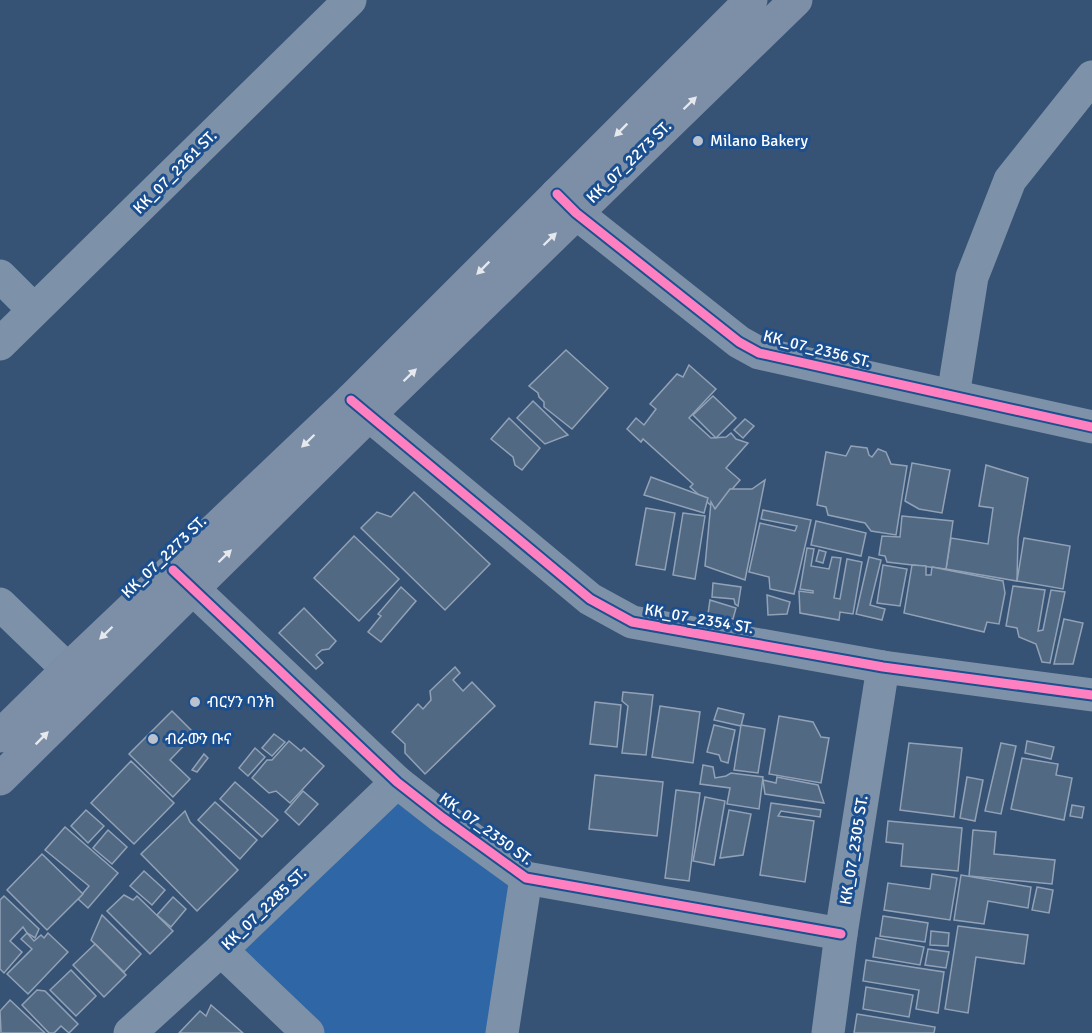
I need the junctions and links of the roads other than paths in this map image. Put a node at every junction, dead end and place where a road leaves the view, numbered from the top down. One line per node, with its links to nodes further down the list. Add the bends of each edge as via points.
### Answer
1 (350, 0): 7 (street, KK_07_2261 ST.)
2 (751, 0): 5 (main road, KK_07_2273 ST., one-way to 5)
3 (796, 0): 5 (main road, KK_07_2273 ST., one-way to 3)
4 (1092, 76): 9 (street, via 1010,180 972,277)
5 (567, 204): 9 (street, KK_07_2356 ST., via 739,342 759,352); 10 (main road, KK_07_2273 ST.)
6 (0, 276): 7 (street)
7 (34, 310): 8 (street, KK_07_2261 ST.)
8 (0, 344)
9 (953, 396): 11 (street, KK_07_2356 ST.)
10 (359, 408): 12 (main road, KK_07_2273 ST.); 14 (street, KK_07_2354 ST., via 590,599 632,622)
11 (1092, 427)
12 (183, 579): 15 (main road, KK_07_2273 ST.); 19 (street, KK_07_2350 ST.)
13 (0, 604): 15 (street)
14 (883, 667): 16 (street, KK_07_2354 ST.); 21 (street, KK_07_2305 ST.)
15 (79, 680): 17 (main road, KK_07_2273 ST.); 18 (main road, KK_07_2273 ST., one-way to 15)
16 (1092, 695)
17 (0, 736)
18 (0, 779)
19 (397, 782): 20 (street, KK_07_2350 ST.); 22 (street, KK_07_2285 ST.)
20 (526, 878): 21 (street, KK_07_2350 ST.); 25 (street)
21 (841, 934): 26 (street, KK_07_2305 ST.)
22 (221, 950): 23 (street, KK_07_2285 ST.); 24 (street)
23 (130, 1033)
24 (308, 1033)
25 (502, 1033)
26 (828, 1033)

